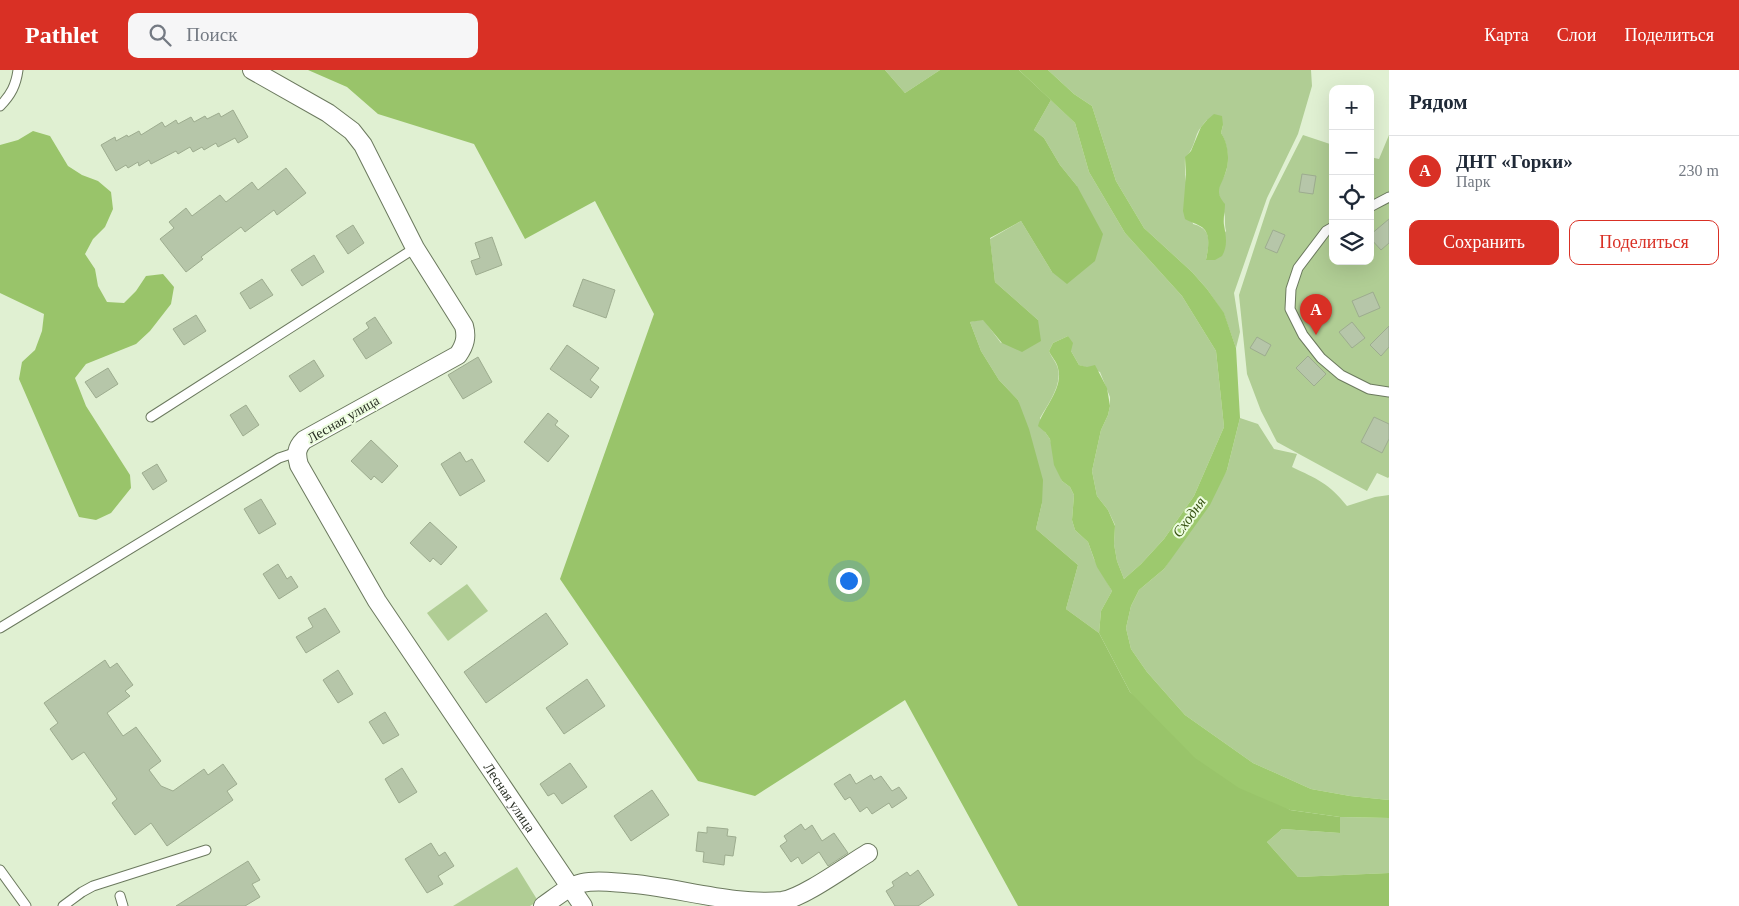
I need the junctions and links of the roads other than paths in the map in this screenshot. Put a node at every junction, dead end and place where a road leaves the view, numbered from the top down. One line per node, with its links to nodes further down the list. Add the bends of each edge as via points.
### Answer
1 (18, 70): 3 (lane, via 9,97)
2 (252, 70): 7 (street, Лесная улица, via 328,113 352,131 363,145)
3 (0, 106)
4 (1389, 196): 5 (lane)
5 (1374, 205)
6 (1329, 229): 8 (lane, via 1298,268 1291,289 1290,309 1303,336 1341,375 1369,389)
7 (415, 248): 9 (lane); 10 (street, Лесная улица, via 464,326 466,334 458,355 304,440)
8 (1389, 392)
9 (151, 417)
10 (297, 452): 11 (lane, via 280,458); 15 (street, Лесная улица, via 299,465 377,601)
11 (0, 628)
12 (206, 850): 18 (lane, via 94,886)
13 (868, 853): 15 (street, via 802,894 784,900 750,901 649,884 598,881)
14 (0, 870): 17 (lane)
15 (570, 887): 20 (street); 21 (street, Лесная улица)
16 (120, 896): 19 (lane)
17 (26, 906)
18 (63, 906)
19 (123, 906)
20 (543, 906)
21 (583, 906)

